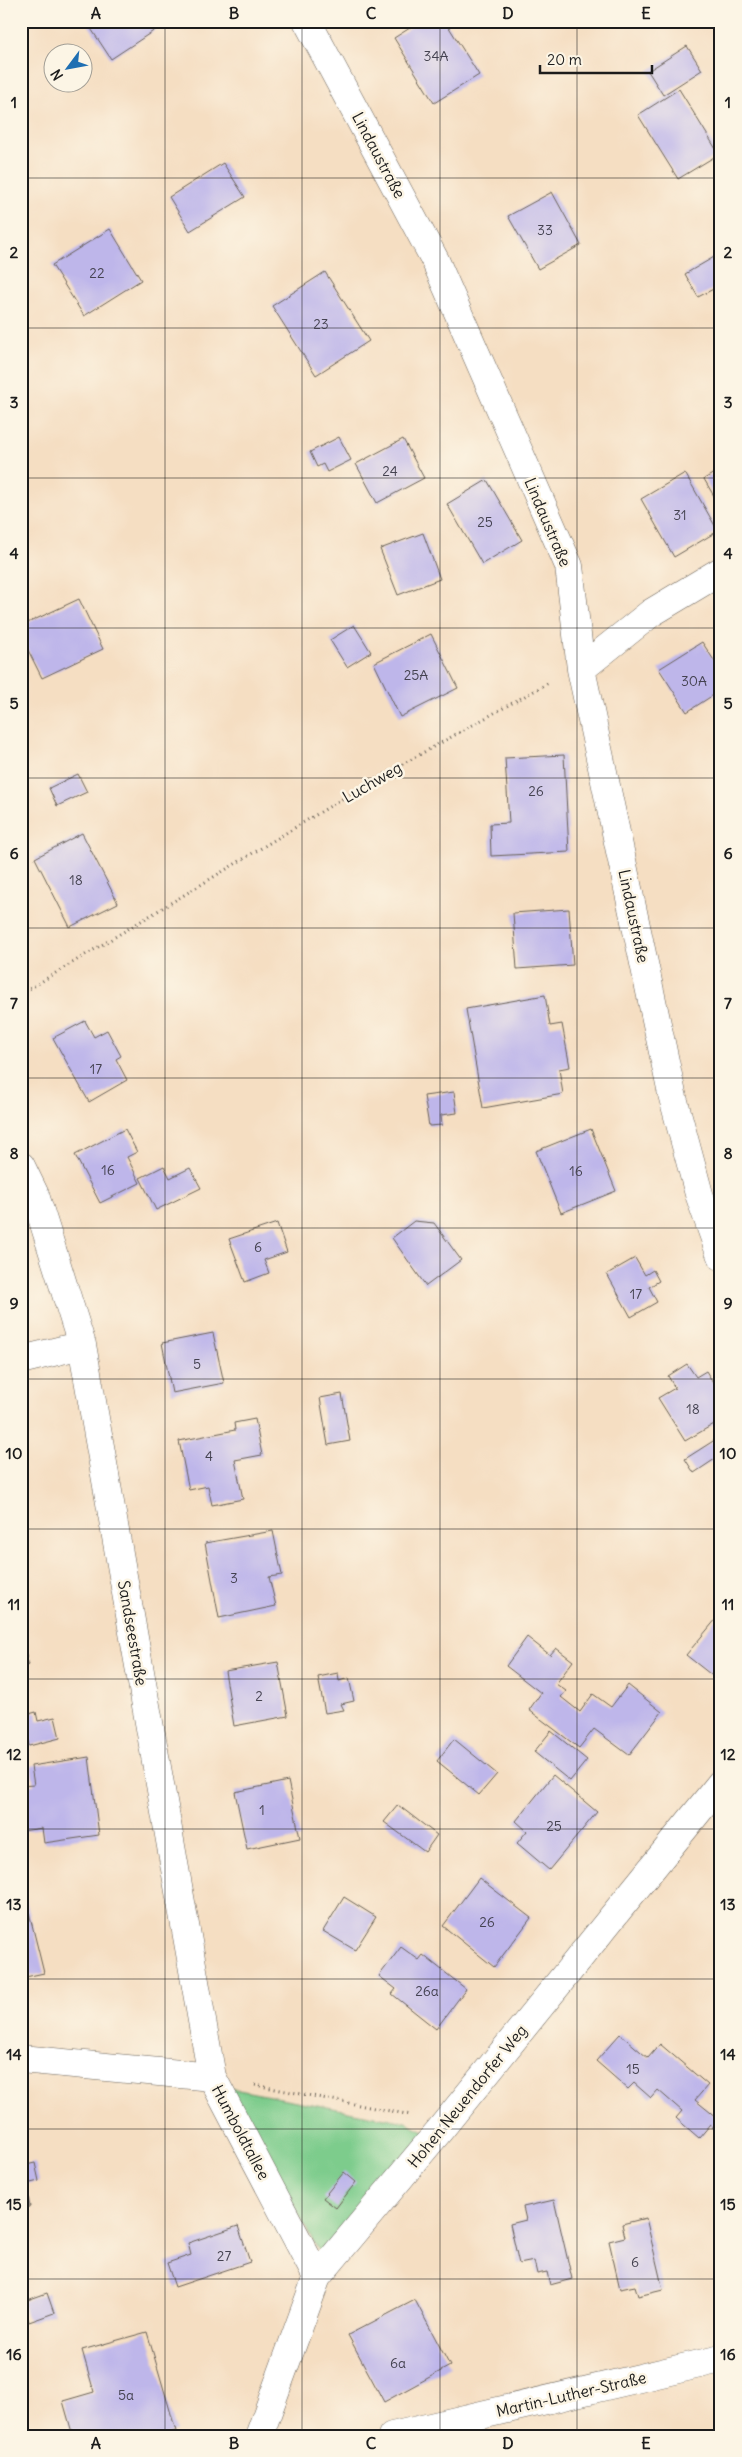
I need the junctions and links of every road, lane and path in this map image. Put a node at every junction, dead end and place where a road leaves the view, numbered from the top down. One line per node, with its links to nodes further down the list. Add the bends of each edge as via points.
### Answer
1 (307, 21): 3 (street, Lindaustraße, via 435,260 569,566)
2 (721, 571): 3 (street, via 651,613)
3 (581, 668): 4 (path, Luchweg, via 537,688 365,785); 6 (street, Lindaustraße, via 672,1094 699,1194)
4 (21, 994)
5 (21, 1166): 7 (street, Sandseestraße, via 34,1195)
6 (721, 1256)
7 (82, 1344): 8 (street); 11 (street, Sandseestraße)
8 (21, 1360)
9 (721, 1783): 12 (street, Hohen Neuendorfer Weg)
10 (21, 2059): 11 (street, Humboldtallee)
11 (212, 2077): 12 (path, via 409,2114); 13 (street, Humboldtallee)
12 (439, 2130): 13 (street, Hohen Neuendorfer Weg)
13 (317, 2277): 15 (street, Hohen Neuendorfer Weg)
14 (721, 2359): 16 (street, Martin-Luther-Straße)
15 (259, 2436)
16 (392, 2436)

